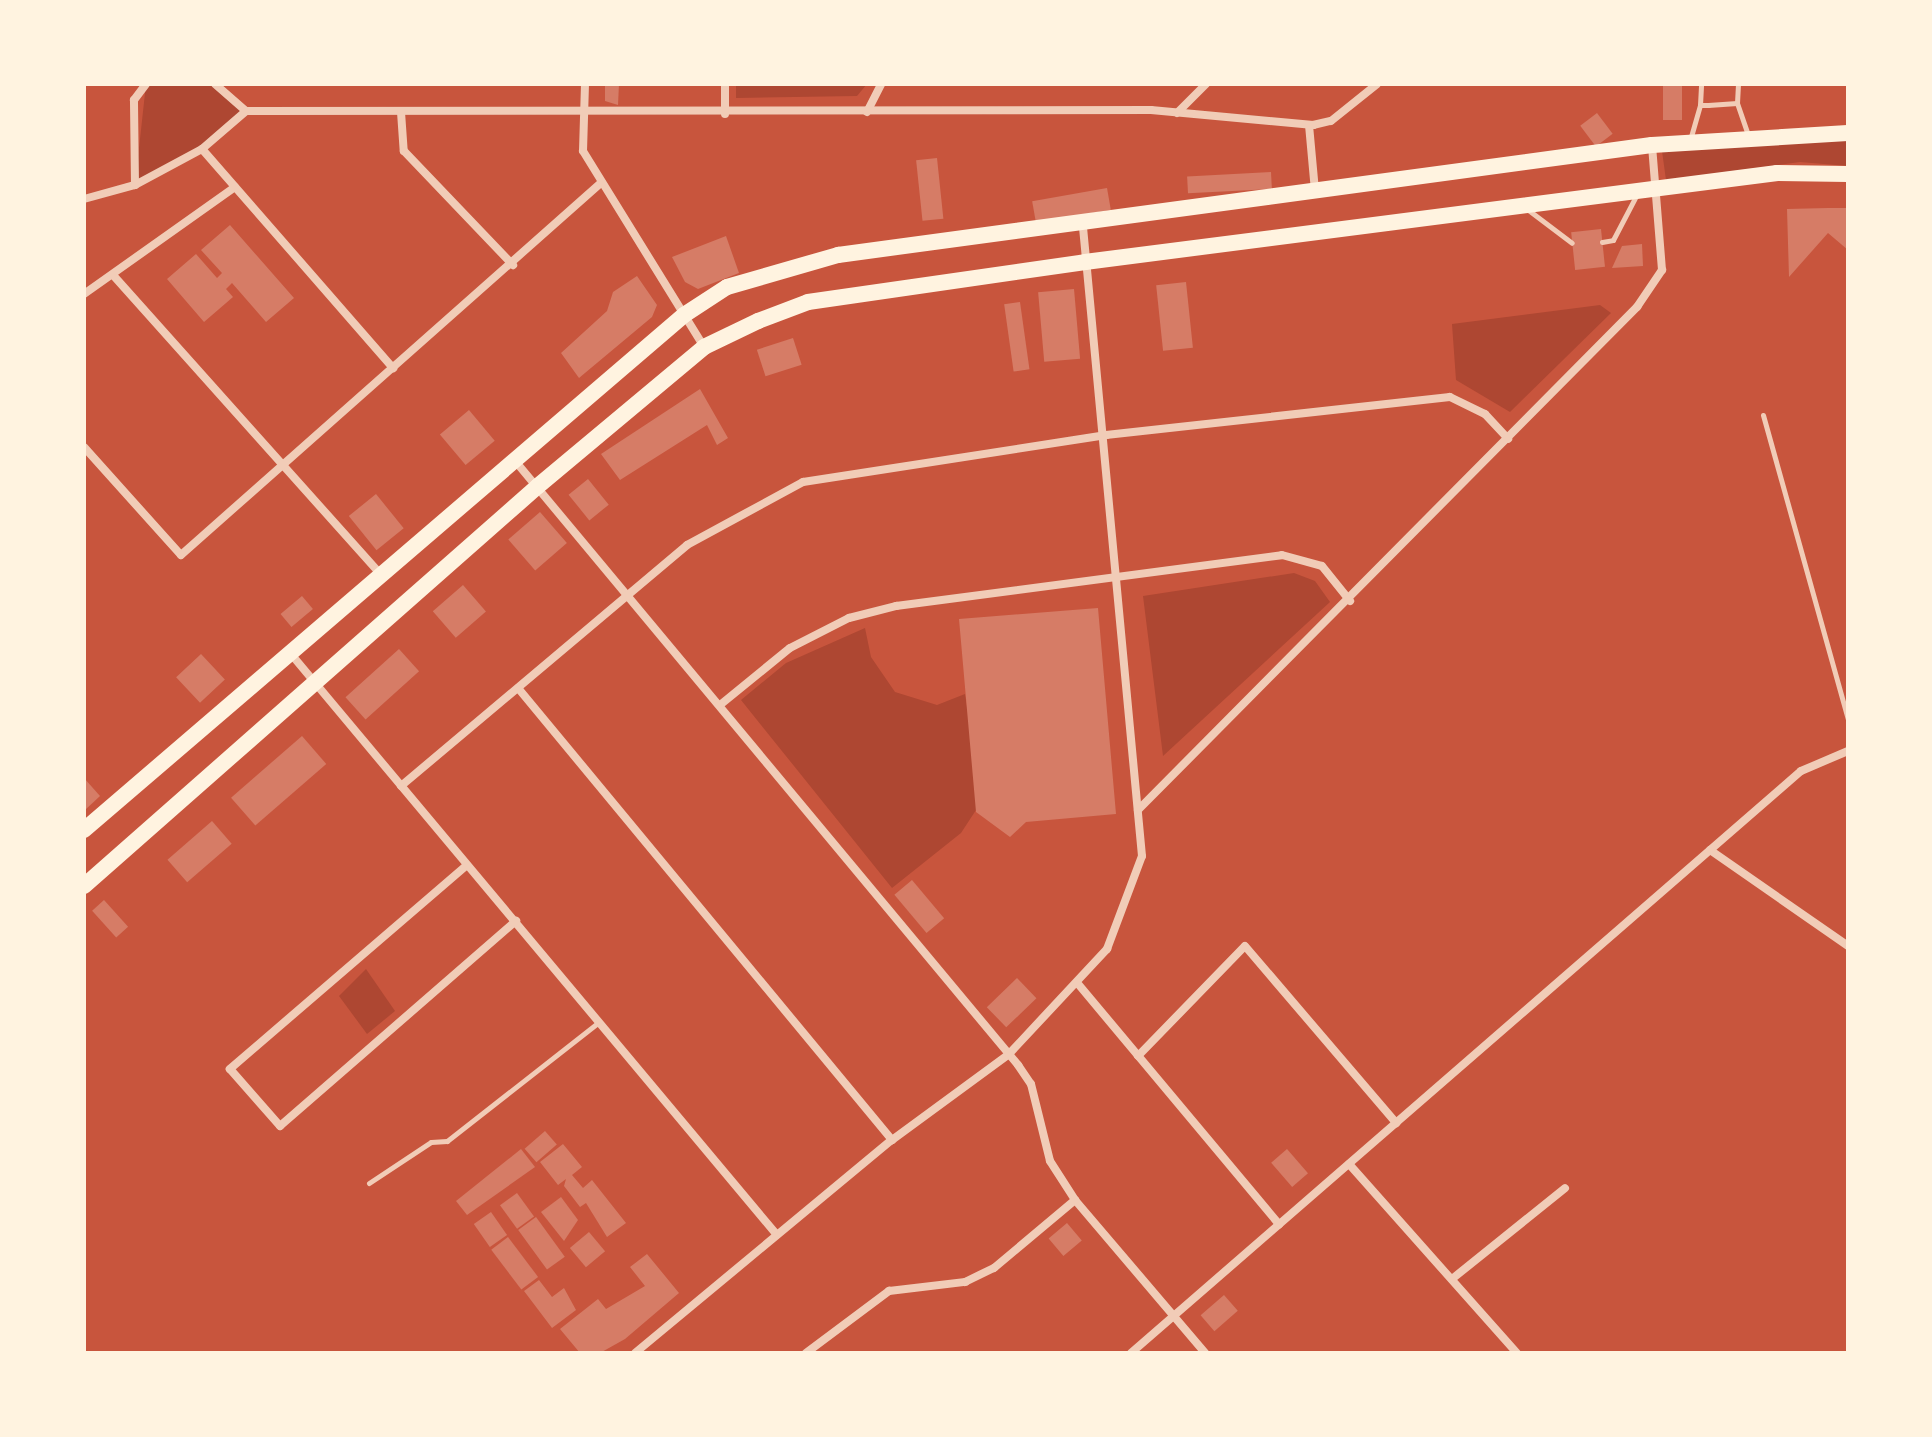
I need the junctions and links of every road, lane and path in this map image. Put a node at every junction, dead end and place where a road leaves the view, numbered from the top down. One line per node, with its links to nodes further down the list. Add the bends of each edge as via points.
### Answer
1 (146, 84): 26 (street, via 134,100)
2 (215, 84): 12 (street)
3 (585, 84): 16 (street)
4 (725, 84): 17 (street)
5 (881, 84): 14 (street)
6 (1206, 84): 15 (street)
7 (1377, 84): 18 (street, via 1331,121)
8 (1701, 84): 11 (lane)
9 (1738, 84): 10 (lane)
10 (1737, 103): 11 (lane); 20 (lane)
11 (1700, 105): 21 (lane)
12 (246, 111): 13 (street); 23 (street)
13 (401, 112): 16 (street); 37 (street, via 404,151)
14 (867, 112): 15 (street); 17 (street)
15 (1177, 113): 18 (street)
16 (583, 114): 17 (street); 25 (street, via 583,151)
17 (725, 114)
18 (1309, 125): 30 (street)
19 (1848, 133): 20 (main road)
20 (1748, 135): 21 (main road)
21 (1690, 141): 22 (main road)
22 (1652, 145): 28 (street); 30 (main road)
23 (202, 149): 26 (street); 27 (street)
24 (1848, 174): 28 (main road, via 1777,173)
25 (602, 182): 37 (street); 40 (street)
26 (135, 185): 31 (street)
27 (235, 187): 38 (street); 42 (street)
28 (1660, 189): 29 (main road); 45 (street, via 1662,270 1637,307)
29 (1639, 191): 32 (main road); 34 (lane, via 1613,240)
30 (1315, 195): 33 (main road)
31 (84, 199)
32 (1524, 206): 35 (lane); 36 (main road)
33 (1083, 227): 36 (street); 40 (main road, via 838,255 727,287)
34 (1602, 242)
35 (1572, 243)
36 (1085, 262): 41 (main road, via 808,302); 44 (street)
37 (513, 265): 42 (street)
38 (113, 275): 39 (street); 48 (street)
39 (84, 294)
40 (684, 315): 41 (street); 47 (main road)
41 (704, 347): 49 (main road)
42 (393, 368): 48 (street)
43 (1763, 415): 58 (lane)
44 (1106, 435): 45 (street, via 1450,397 1485,414); 51 (street); 52 (street, via 803,482 719,524)
45 (1508, 439): 53 (street)
46 (84, 447): 48 (street, via 181,555)
47 (516, 462): 49 (street); 50 (main road)
48 (282, 464): 50 (street)
49 (538, 486): 52 (street); 55 (main road)
50 (382, 576): 54 (main road)
51 (1118, 580): 53 (street, via 1282,555 1322,566); 57 (street, via 896,606 849,618 790,648); 61 (street)
52 (629, 595): 56 (street); 57 (street)
53 (1350, 601): 61 (street)
54 (291, 654): 55 (street); 62 (main road)
55 (314, 682): 60 (street); 65 (main road)
56 (518, 688): 60 (street); 73 (street)
57 (720, 705): 70 (street)
58 (1848, 719)
59 (1848, 751): 63 (street, via 1801,771)
60 (401, 786): 64 (street)
61 (1138, 810): 68 (street, via 1142,856 1107,949)
62 (84, 830)
63 (1710, 850): 67 (street); 72 (street)
64 (467, 865): 66 (street); 66 (street, via 230,1069 280,1126)
65 (84, 886)
66 (516, 921): 69 (street)
67 (1848, 946)
68 (1079, 985): 70 (street); 71 (street)
69 (600, 1021): 75 (lane, via 447,1141 431,1142); 79 (street)
70 (1009, 1054): 73 (street); 77 (street, via 1031,1084 1050,1161)
71 (1138, 1056): 72 (street, via 1245,946); 78 (street)
72 (1396, 1123): 74 (street)
73 (892, 1140): 79 (street)
74 (1349, 1164): 78 (street); 80 (street)
75 (369, 1183)
76 (1565, 1188): 80 (street)
77 (1075, 1200): 81 (street); 83 (street, via 994,1268 965,1282 889,1291)
78 (1279, 1224): 81 (street)
79 (777, 1235): 82 (street)
80 (1452, 1279): 86 (street)
81 (1174, 1316): 84 (street); 85 (street)
82 (635, 1353)
83 (806, 1353)
84 (1131, 1353)
85 (1205, 1353)
86 (1517, 1353)

